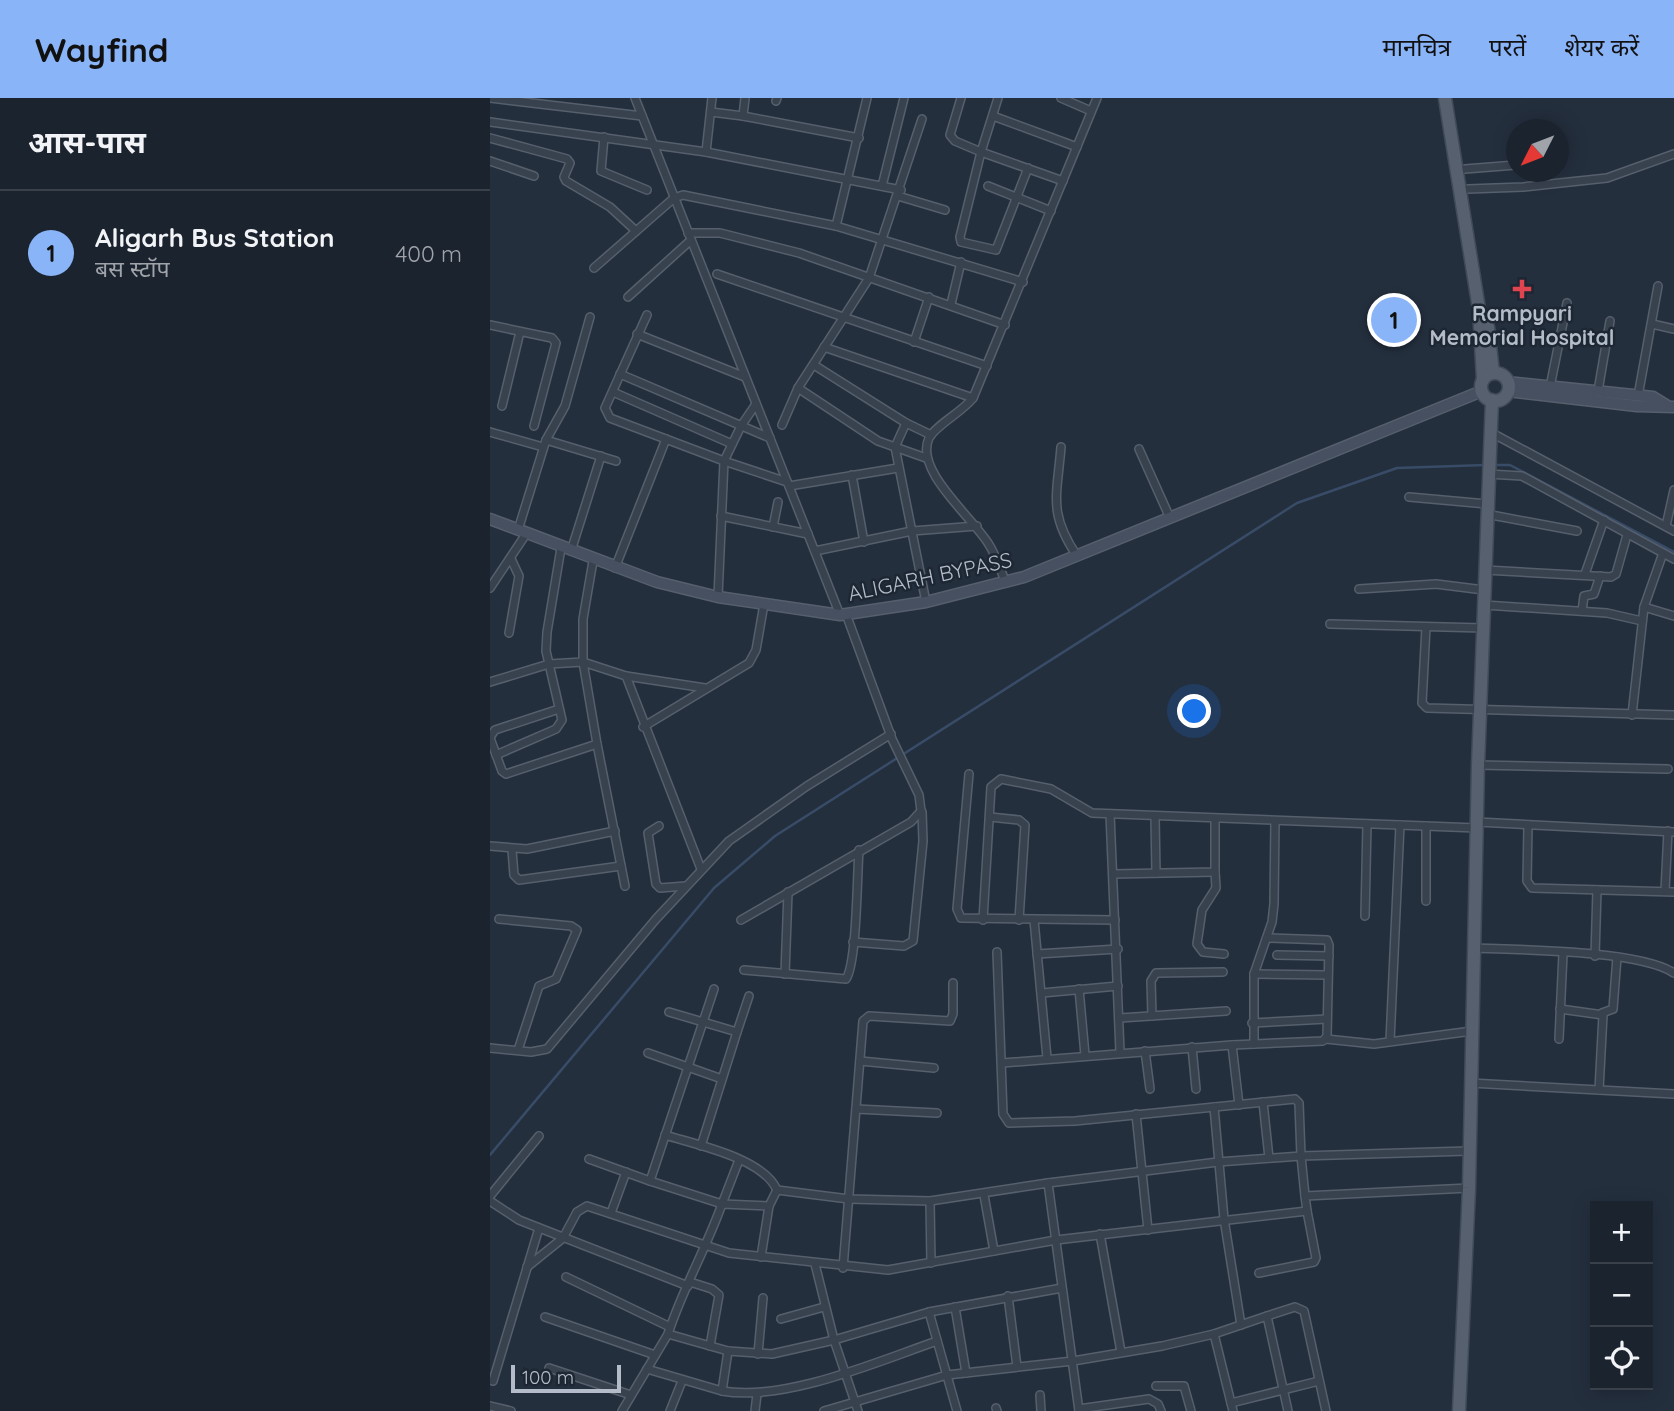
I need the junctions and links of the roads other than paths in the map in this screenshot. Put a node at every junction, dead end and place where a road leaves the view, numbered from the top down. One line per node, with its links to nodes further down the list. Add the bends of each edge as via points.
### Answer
1 (490, 98): 15 (street)
2 (635, 98): 15 (street)
3 (712, 98): 14 (street)
4 (745, 98): 16 (street)
5 (867, 98): 22 (street)
6 (904, 98): 35 (street)
7 (961, 98): 26 (street, via 950,135)
8 (998, 98): 17 (street)
9 (1061, 98): 13 (street)
10 (1097, 98): 13 (street)
11 (1445, 98): 74 (main road)
12 (1453, 98): 31 (main road)
13 (1091, 111): 24 (street)
14 (711, 112): 16 (street); 25 (street)
15 (642, 116): 23 (street)
16 (743, 116): 22 (street)
17 (993, 116): 24 (street); 26 (street)
18 (922, 119): 39 (street)
19 (490, 122): 20 (street)
20 (604, 137): 23 (street); 38 (street, via 601,171)
21 (490, 138): 45 (street, via 567,159 566,181 610,207)
22 (859, 138): 33 (street)
23 (653, 143): 25 (street); 40 (street)
24 (1077, 147): 34 (street)
25 (706, 152): 33 (street)
26 (981, 152): 30 (street); 41 (street, via 961,242 996,250)
27 (1674, 154): 37 (street, via 1607,178)
28 (490, 161): 32 (street)
29 (1506, 166): 31 (street)
30 (1028, 168): 34 (street); 41 (street)
31 (1465, 169): 37 (main road)
32 (534, 176)
33 (849, 180): 35 (street); 44 (street)
34 (1063, 181): 43 (street)
35 (882, 186): 39 (street)
36 (988, 186): 41 (street)
37 (1468, 189): 74 (main road)
38 (647, 190)
39 (899, 193): 42 (street); 47 (street)
40 (678, 196): 44 (street); 45 (street); 46 (street)
41 (1018, 198): 43 (street)
42 (945, 210)
43 (1052, 211): 52 (street)
44 (836, 226): 47 (street)
45 (636, 232): 49 (street)
46 (692, 234): 51 (street, via 756,241); 54 (street); 73 (street)
47 (881, 238): 48 (street); 51 (street)
48 (961, 262): 52 (street); 57 (street)
49 (594, 268)
50 (717, 274): 60 (street)
51 (869, 278): 55 (street); 60 (street)
52 (1023, 282): 64 (street)
53 (1658, 286): 62 (street)
54 (628, 297)
55 (929, 297): 57 (street); 68 (street)
56 (1567, 303): 76 (street)
57 (951, 304): 64 (street)
58 (647, 315): 67 (street)
59 (590, 317): 95 (street, via 565,407)
60 (843, 318): 68 (street); 69 (street)
61 (1610, 321): 78 (street)
62 (1652, 324): 65 (street); 80 (street)
63 (490, 325): 66 (street)
64 (1005, 325): 71 (street)
65 (1674, 329)
66 (520, 332): 84 (street); 88 (street, via 552,338 556,343)
67 (637, 334): 72 (street); 73 (street)
68 (914, 342): 71 (street)
69 (824, 347): 70 (street); 81 (street)
70 (814, 365): 77 (street); 86 (street)
71 (987, 366): 81 (street)
72 (621, 374): 79 (street); 89 (street)
73 (745, 377): 83 (street)
74 (1486, 381): 75 (main road, via 1502,375); 82 (main road); 113 (main road, ALIGARH BYPASS)
75 (1508, 386): 76 (main road); 82 (main road, via 1503,397); 85 (main road, via 1637,406)
76 (1550, 387): 78 (main road)
77 (798, 388): 87 (street); 97 (street, via 851,425)
78 (1598, 391): 80 (main road)
79 (613, 392): 94 (street, via 605,408 610,418); 96 (street)
80 (1638, 396): 85 (main road, via 1653,397)
81 (973, 398): 91 (street)
82 (1492, 400): 92 (main road)
83 (756, 404): 89 (street); 93 (street)
84 (502, 406)
85 (1670, 406)
86 (906, 424): 91 (street); 97 (street)
87 (782, 425)
88 (534, 426)
89 (741, 426): 93 (street); 96 (street)
90 (490, 432): 95 (street)
91 (931, 435): 101 (street)
92 (1489, 435): 105 (main road); 117 (street)
93 (770, 438): 107 (street)
94 (666, 439): 103 (street); 133 (street)
95 (545, 443): 100 (street); 122 (street)
96 (732, 444): 103 (street)
97 (895, 447): 101 (street); 104 (street)
98 (1061, 447): 129 (street, via 1057,516 1060,531)
99 (1139, 449): 113 (street)
100 (601, 456): 102 (street); 126 (street)
101 (926, 458): 116 (street, via 933,474)
102 (616, 461)
103 (724, 461): 107 (street); 112 (street)
104 (898, 468): 106 (street); 119 (street)
105 (1488, 471): 111 (main road); 115 (street, via 1522,476)
106 (852, 475): 107 (street); 125 (street)
107 (788, 484): 123 (street)
108 (1674, 490): 117 (street)
109 (1409, 497): 111 (street)
110 (778, 502): 118 (street)
111 (1486, 509): 120 (street); 134 (main road)
112 (721, 516): 118 (street); 142 (street)
113 (1170, 518): 129 (main road, ALIGARH BYPASS)
114 (490, 519): 122 (main road, ALIGARH BYPASS)
115 (1604, 520): 124 (street); 135 (street)
116 (977, 526): 119 (street); 138 (street)
117 (1666, 526): 121 (street)
118 (773, 527): 123 (street)
119 (912, 531): 125 (street); 143 (street)
120 (1577, 531)
121 (1674, 531)
122 (522, 532): 126 (main road, ALIGARH BYPASS); 130 (street)
123 (808, 534): 127 (street)
124 (1627, 535): 128 (street); 137 (street, via 1616,574)
125 (864, 542): 127 (street)
126 (566, 550): 132 (main road, ALIGARH BYPASS); 156 (street, via 547,632)
127 (815, 551): 148 (street)
128 (1663, 553): 131 (street); 146 (street)
129 (1077, 556): 138 (main road, ALIGARH BYPASS)
130 (511, 559): 136 (street); 154 (street, via 519,576)
131 (1674, 559)
132 (593, 561): 133 (main road, ALIGARH BYPASS); 155 (street, via 583,619)
133 (615, 568): 142 (main road, ALIGARH BYPASS)
134 (1485, 570): 135 (street); 141 (main road)
135 (1585, 574): 137 (street)
136 (494, 575): 139 (street)
137 (1600, 576): 147 (street, via 1594,594 1584,596)
138 (1006, 583): 143 (main road, ALIGARH BYPASS)
139 (490, 589)
140 (1359, 589): 141 (street, via 1436,584)
141 (1484, 590): 145 (main road)
142 (718, 597): 144 (main road, ALIGARH BYPASS)
143 (926, 602): 148 (main road, ALIGARH BYPASS)
144 (764, 604): 148 (main road, ALIGARH BYPASS); 159 (street, via 756,650 749,663)
145 (1484, 605): 147 (street); 153 (main road)
146 (1644, 607): 149 (street); 150 (street)
147 (1582, 611): 150 (street)
148 (843, 614): 165 (street)
149 (1674, 617)
150 (1642, 621): 162 (street)
151 (1330, 624): 152 (street)
152 (1426, 627): 153 (street); 160 (street, via 1424,706)
153 (1483, 628): 160 (main road)
154 (509, 633)
155 (583, 662): 156 (street); 157 (street); 167 (street)
156 (549, 664): 158 (street); 161 (street)
157 (626, 676): 159 (street); 164 (street)
158 (490, 682)
159 (706, 688): 164 (street)
160 (1482, 708): 162 (street); 169 (main road)
161 (559, 709): 166 (street, via 495,730); 168 (street, via 562,720 556,729)
162 (1632, 715): 163 (street)
163 (1674, 715)
164 (643, 727): 190 (street)
165 (892, 736): 172 (street, via 919,795); 190 (street, via 751,823)
166 (490, 737): 168 (street)
167 (597, 744): 168 (street, via 511,774 502,771); 184 (street)
168 (496, 755)
169 (1478, 765): 170 (street); 180 (main road)
170 (1668, 769)
171 (969, 774): 203 (street, via 957,909 965,920)
172 (921, 811): 188 (street, via 911,822); 208 (street, via 913,940 904,946)
173 (1110, 814): 174 (street, via 1084,812 1051,789 1001,779 990,787); 175 (street); 193 (street)
174 (990, 817): 203 (street); 204 (street, via 1025,824)
175 (1155, 817): 176 (street); 192 (street)
176 (1215, 819): 177 (street); 191 (street)
177 (1275, 821): 178 (street); 207 (street, via 1274,904)
178 (1367, 824): 179 (street); 200 (street)
179 (1400, 825): 183 (street); 244 (street)
180 (1477, 825): 181 (street); 183 (street); 209 (main road)
181 (1528, 825): 185 (street); 196 (street, via 1529,886)
182 (659, 826): 195 (street, via 648,833 656,884 660,888)
183 (1426, 826): 199 (street)
184 (615, 831): 187 (street); 189 (street)
185 (1671, 832): 197 (street)
186 (490, 846): 187 (street)
187 (512, 850): 189 (street, via 514,876 519,880)
188 (859, 850): 198 (street); 208 (street)
189 (621, 866): 194 (street)
190 (701, 869): 195 (street)
191 (1215, 872): 192 (street); 213 (street, via 1216,888 1202,910 1198,944 1203,952)
192 (1156, 873): 193 (street)
193 (1114, 874): 206 (street)
194 (625, 886)
195 (686, 886): 249 (street, via 553,1044 540,1051)
196 (1597, 890): 197 (street); 217 (street)
197 (1670, 891)
198 (788, 892): 202 (street); 222 (street)
199 (1426, 901)
200 (1364, 916)
201 (499, 919): 249 (street, via 577,930 555,979 539,986)
202 (741, 920)
203 (983, 920): 204 (street)
204 (1018, 920): 205 (street)
205 (1034, 920): 206 (street); 212 (street)
206 (1115, 920): 210 (street)
207 (1267, 938): 216 (street, via 1323,937); 223 (street)
208 (853, 942): 222 (street, via 846,979)
209 (1474, 947): 214 (street); 240 (main road)
210 (1118, 950): 212 (street); 226 (street)
211 (996, 952): 256 (street)
212 (1037, 954): 229 (street)
213 (1224, 954)
214 (1563, 954): 217 (street); 231 (street)
215 (1277, 955): 216 (street)
216 (1329, 956): 224 (street)
217 (1595, 956): 218 (street)
218 (1616, 957): 221 (street, via 1654,963); 234 (street, via 1614,1006)
219 (744, 970): 222 (street)
220 (1223, 972): 235 (street, via 1156,973 1151,981)
221 (1674, 973)
222 (785, 974)
223 (1254, 974): 224 (street); 239 (street)
224 (1328, 975): 237 (street)
225 (953, 983): 255 (street, via 950,1021 866,1018)
226 (1118, 986): 228 (street); 236 (street)
227 (714, 989): 238 (street)
228 (1079, 989): 229 (street); 253 (street)
229 (1041, 993): 254 (street)
230 (749, 996): 241 (street)
231 (1560, 1009): 234 (street); 243 (street)
232 (1226, 1011): 235 (street)
233 (669, 1012): 238 (street)
234 (1602, 1013): 263 (street)
235 (1152, 1016): 236 (street)
236 (1120, 1018): 251 (street)
237 (1327, 1019): 239 (street); 242 (street)
238 (704, 1023): 241 (street); 257 (street)
239 (1252, 1023): 245 (street)
240 (1472, 1031): 244 (street); 260 (main road)
241 (737, 1032): 259 (street)
242 (1326, 1039): 244 (street, via 1361,1044); 245 (street)
243 (1559, 1039)
244 (1390, 1041)
245 (1254, 1044): 246 (street)
246 (1232, 1045): 248 (street); 266 (street)
247 (490, 1048): 249 (street)
248 (1192, 1048): 250 (street); 262 (street)
249 (519, 1050)
250 (1144, 1051): 251 (street); 261 (street)
251 (1120, 1052): 253 (street)
252 (648, 1053): 257 (street)
253 (1085, 1055): 254 (street)
254 (1047, 1058): 256 (street)
255 (860, 1061): 258 (street); 268 (street)
256 (1002, 1063): 270 (street, via 1004,1118 1009,1124)
257 (690, 1067): 259 (street); 271 (street)
258 (934, 1068)
259 (722, 1079): 273 (street)
260 (1470, 1083): 263 (street); 274 (main road)
261 (1150, 1089)
262 (1196, 1089)
263 (1599, 1090): 264 (street)
264 (1674, 1094)
265 (1263, 1102): 266 (street); 275 (street, via 1298,1101); 276 (street)
266 (1239, 1105): 267 (street)
267 (1214, 1107): 270 (street); 279 (street)
268 (856, 1109): 269 (street); 289 (street)
269 (937, 1113)
270 (1136, 1114): 280 (street)
271 (665, 1135): 273 (street); 282 (street)
272 (539, 1136): 288 (street)
273 (701, 1146): 278 (street)
274 (1468, 1151): 275 (street); 284 (main road)
275 (1301, 1156): 276 (street); 287 (street)
276 (1269, 1158): 279 (street)
277 (589, 1159): 281 (street)
278 (739, 1160): 285 (street, via 765,1173); 291 (street)
279 (1218, 1162): 280 (street); 295 (street)
280 (1141, 1171): 283 (street); 297 (street)
281 (626, 1172): 282 (street); 294 (street)
282 (650, 1181): 291 (street)
283 (1048, 1183): 286 (street); 300 (street)
284 (1469, 1188): 287 (street); 362 (main road)
285 (777, 1190): 289 (street); 292 (street)
286 (984, 1195): 290 (street); 302 (street)
287 (1305, 1196): 293 (street)
288 (490, 1199): 296 (street, via 513,1217)
289 (849, 1199): 290 (street); 307 (street)
290 (930, 1201): 304 (street)
291 (722, 1204): 292 (street); 301 (street)
292 (769, 1206): 303 (street)
293 (1307, 1211): 295 (street); 308 (street, via 1314,1262)
294 (611, 1213): 299 (street, via 582,1208); 301 (street)
295 (1224, 1219): 297 (street); 320 (street)
296 (539, 1228): 299 (street); 306 (street)
297 (1148, 1230): 298 (street)
298 (1100, 1234): 300 (street); 327 (street)
299 (563, 1237): 306 (street); 310 (street)
300 (1056, 1240): 302 (street); 311 (street)
301 (707, 1247): 303 (street); 310 (street)
302 (993, 1251): 304 (street)
303 (761, 1256): 305 (street)
304 (931, 1263): 307 (street, via 900,1270)
305 (815, 1264): 307 (street); 314 (street)
306 (527, 1267): 337 (street)
307 (843, 1268)
308 (1259, 1273)
309 (566, 1277): 321 (street)
310 (689, 1284): 321 (street); 325 (street, via 719,1295)
311 (1062, 1288): 312 (street); 330 (street)
312 (1008, 1296): 315 (street); 331 (street)
313 (763, 1298): 328 (street)
314 (824, 1307): 319 (street); 323 (street)
315 (955, 1307): 316 (street); 335 (street)
316 (929, 1311): 323 (street); 324 (street)
317 (1267, 1316): 320 (street); 339 (street, via 1295,1307 1304,1311); 342 (street)
318 (545, 1317): 329 (street)
319 (781, 1319)
320 (1241, 1325): 322 (street)
321 (669, 1331): 325 (street); 329 (street)
322 (1214, 1334): 327 (street); 348 (street)
323 (834, 1340): 328 (street); 334 (street)
324 (937, 1341): 334 (street); 336 (street)
325 (710, 1346): 326 (street)
326 (728, 1351): 328 (street); 341 (street)
327 (1121, 1352): 330 (street)
328 (758, 1354)
329 (655, 1355): 333 (street)
330 (1073, 1361): 331 (street); 350 (street)
331 (1017, 1367): 335 (street)
332 (549, 1368): 344 (street)
333 (647, 1369): 338 (street); 344 (street)
334 (844, 1373): 343 (street); 347 (street)
335 (966, 1373): 336 (street)
336 (947, 1375): 347 (street); 356 (street)
337 (493, 1381)
338 (682, 1381): 341 (street); 353 (street)
339 (1320, 1381): 342 (street); 361 (street)
340 (1156, 1386): 359 (street, via 1184,1387)
341 (722, 1391): 343 (street)
342 (1282, 1391): 348 (street); 360 (street)
343 (757, 1394): 354 (street)
344 (631, 1395): 352 (street)
345 (1040, 1395): 357 (street)
346 (490, 1406): 349 (street)
347 (857, 1407): 355 (street)
348 (1232, 1407)
349 (502, 1410): 351 (street)
350 (1079, 1410): 358 (street, via 1149,1399)
351 (511, 1411)
352 (623, 1411)
353 (670, 1411)
354 (755, 1411)
355 (824, 1411)
356 (957, 1411)
357 (1041, 1411)
358 (1161, 1411)
359 (1191, 1411)
360 (1288, 1411)
361 (1326, 1411)
362 (1459, 1411)

